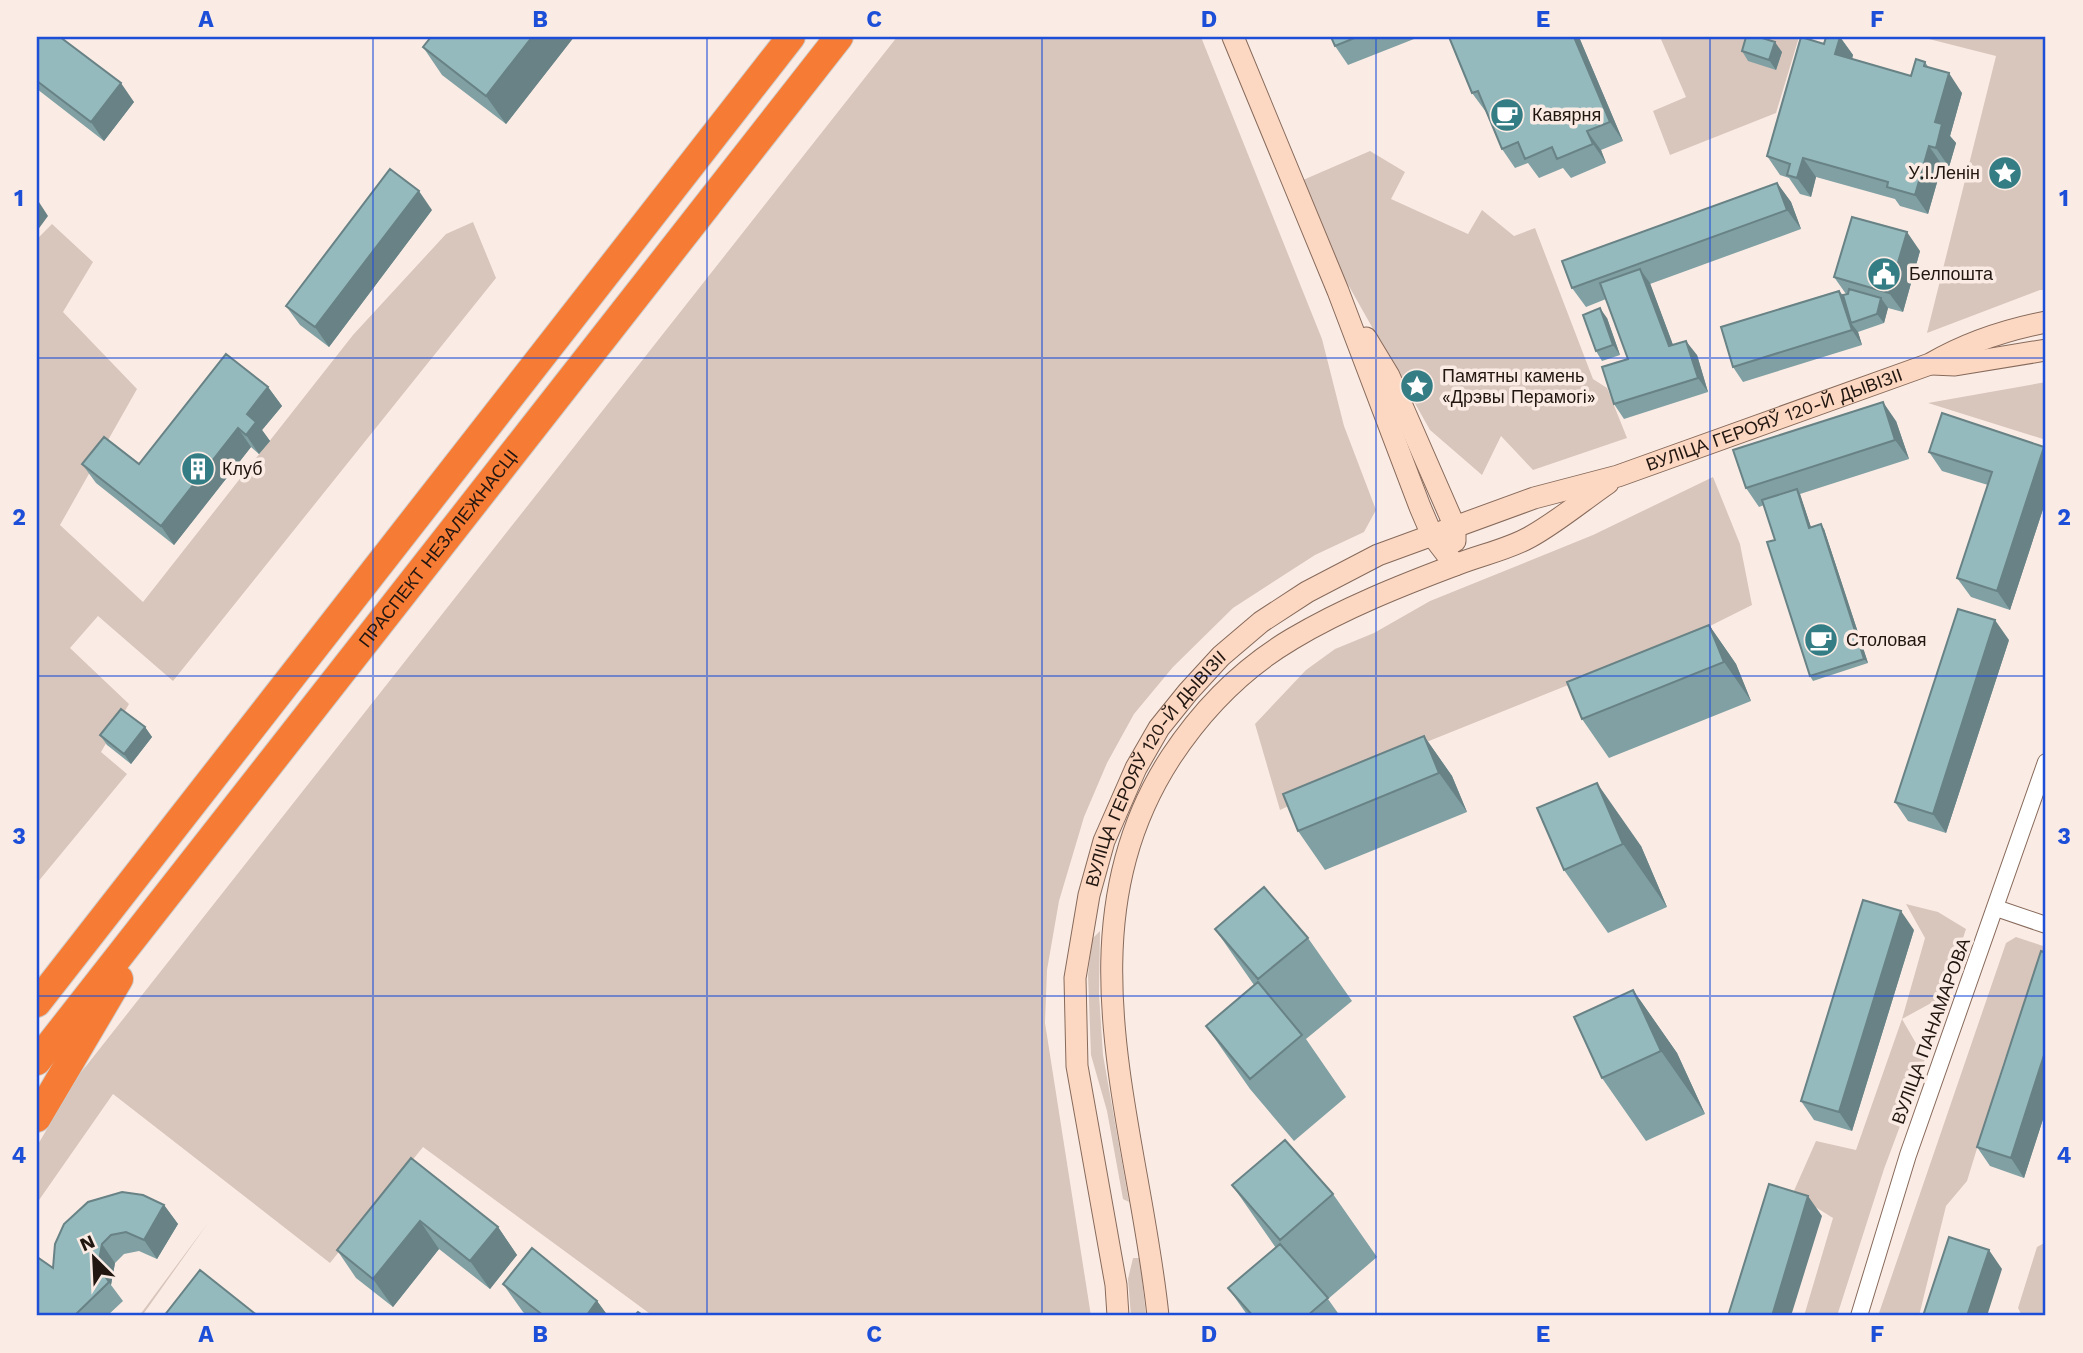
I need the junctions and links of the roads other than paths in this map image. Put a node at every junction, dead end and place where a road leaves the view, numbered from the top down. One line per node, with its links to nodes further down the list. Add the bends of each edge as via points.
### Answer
1 (791, 37): 13 (highway, ПРАСПЕКТ НЕЗАЛЕЖНАСЦІ)
2 (839, 37): 14 (highway, ПРАСПЕКТ НЕЗАЛЕЖНАСЦІ)
3 (1233, 37): 4 (street)
4 (1338, 291): 9 (street, via 1389,376); 10 (street)
5 (2046, 323): 7 (street, ВУЛІЦА ГЕРОЯЎ 120-Й ДЫВІЗІІ, via 1991,336)
6 (2046, 350): 7 (street, ВУЛІЦА ГЕРОЯЎ 120-Й ДЫВІЗІІ, via 1955,365)
7 (1930, 364): 8 (street, ВУЛІЦА ГЕРОЯЎ 120-Й ДЫВІЗІІ)
8 (1618, 476): 9 (street, ВУЛІЦА ГЕРОЯЎ 120-Й ДЫВІЗІІ, via 1534,498); 11 (street, ВУЛІЦА ГЕРОЯЎ 120-Й ДЫВІЗІІ, via 1529,538)
9 (1454, 527): 10 (street, ВУЛІЦА ГЕРОЯЎ 120-Й ДЫВІЗІІ); 11 (street)
10 (1432, 535): 11 (street); 21 (street, ВУЛІЦА ГЕРОЯЎ 120-Й ДЫВІЗІІ, via 1353,567 1251,630 1159,728 1118,805 1090,895 1075,978 1074,1022 1077,1066)
11 (1455, 565): 22 (street, ВУЛІЦА ГЕРОЯЎ 120-Й ДЫВІЗІІ, via 1303,633 1228,686 1183,738 1134,826 1118,890 1110,978 1118,1072)
12 (2046, 762): 15 (street, ВУЛІЦА ПАНАМАРОВА)
13 (144, 864): 17 (highway); 18 (highway, ПРАСПЕКТ НЕЗАЛЕЖНАСЦІ)
14 (176, 883): 19 (highway, ПРАСПЕКТ НЕЗАЛЕЖНАСЦІ); 20 (highway)
15 (1996, 908): 16 (street); 23 (street, ВУЛІЦА ПАНАМАРОВА, via 1908,1155)
16 (2046, 925)
17 (37, 973)
18 (37, 1003)
19 (37, 1061)
20 (37, 1118)
21 (1118, 1316)
22 (1158, 1316)
23 (1859, 1316)

